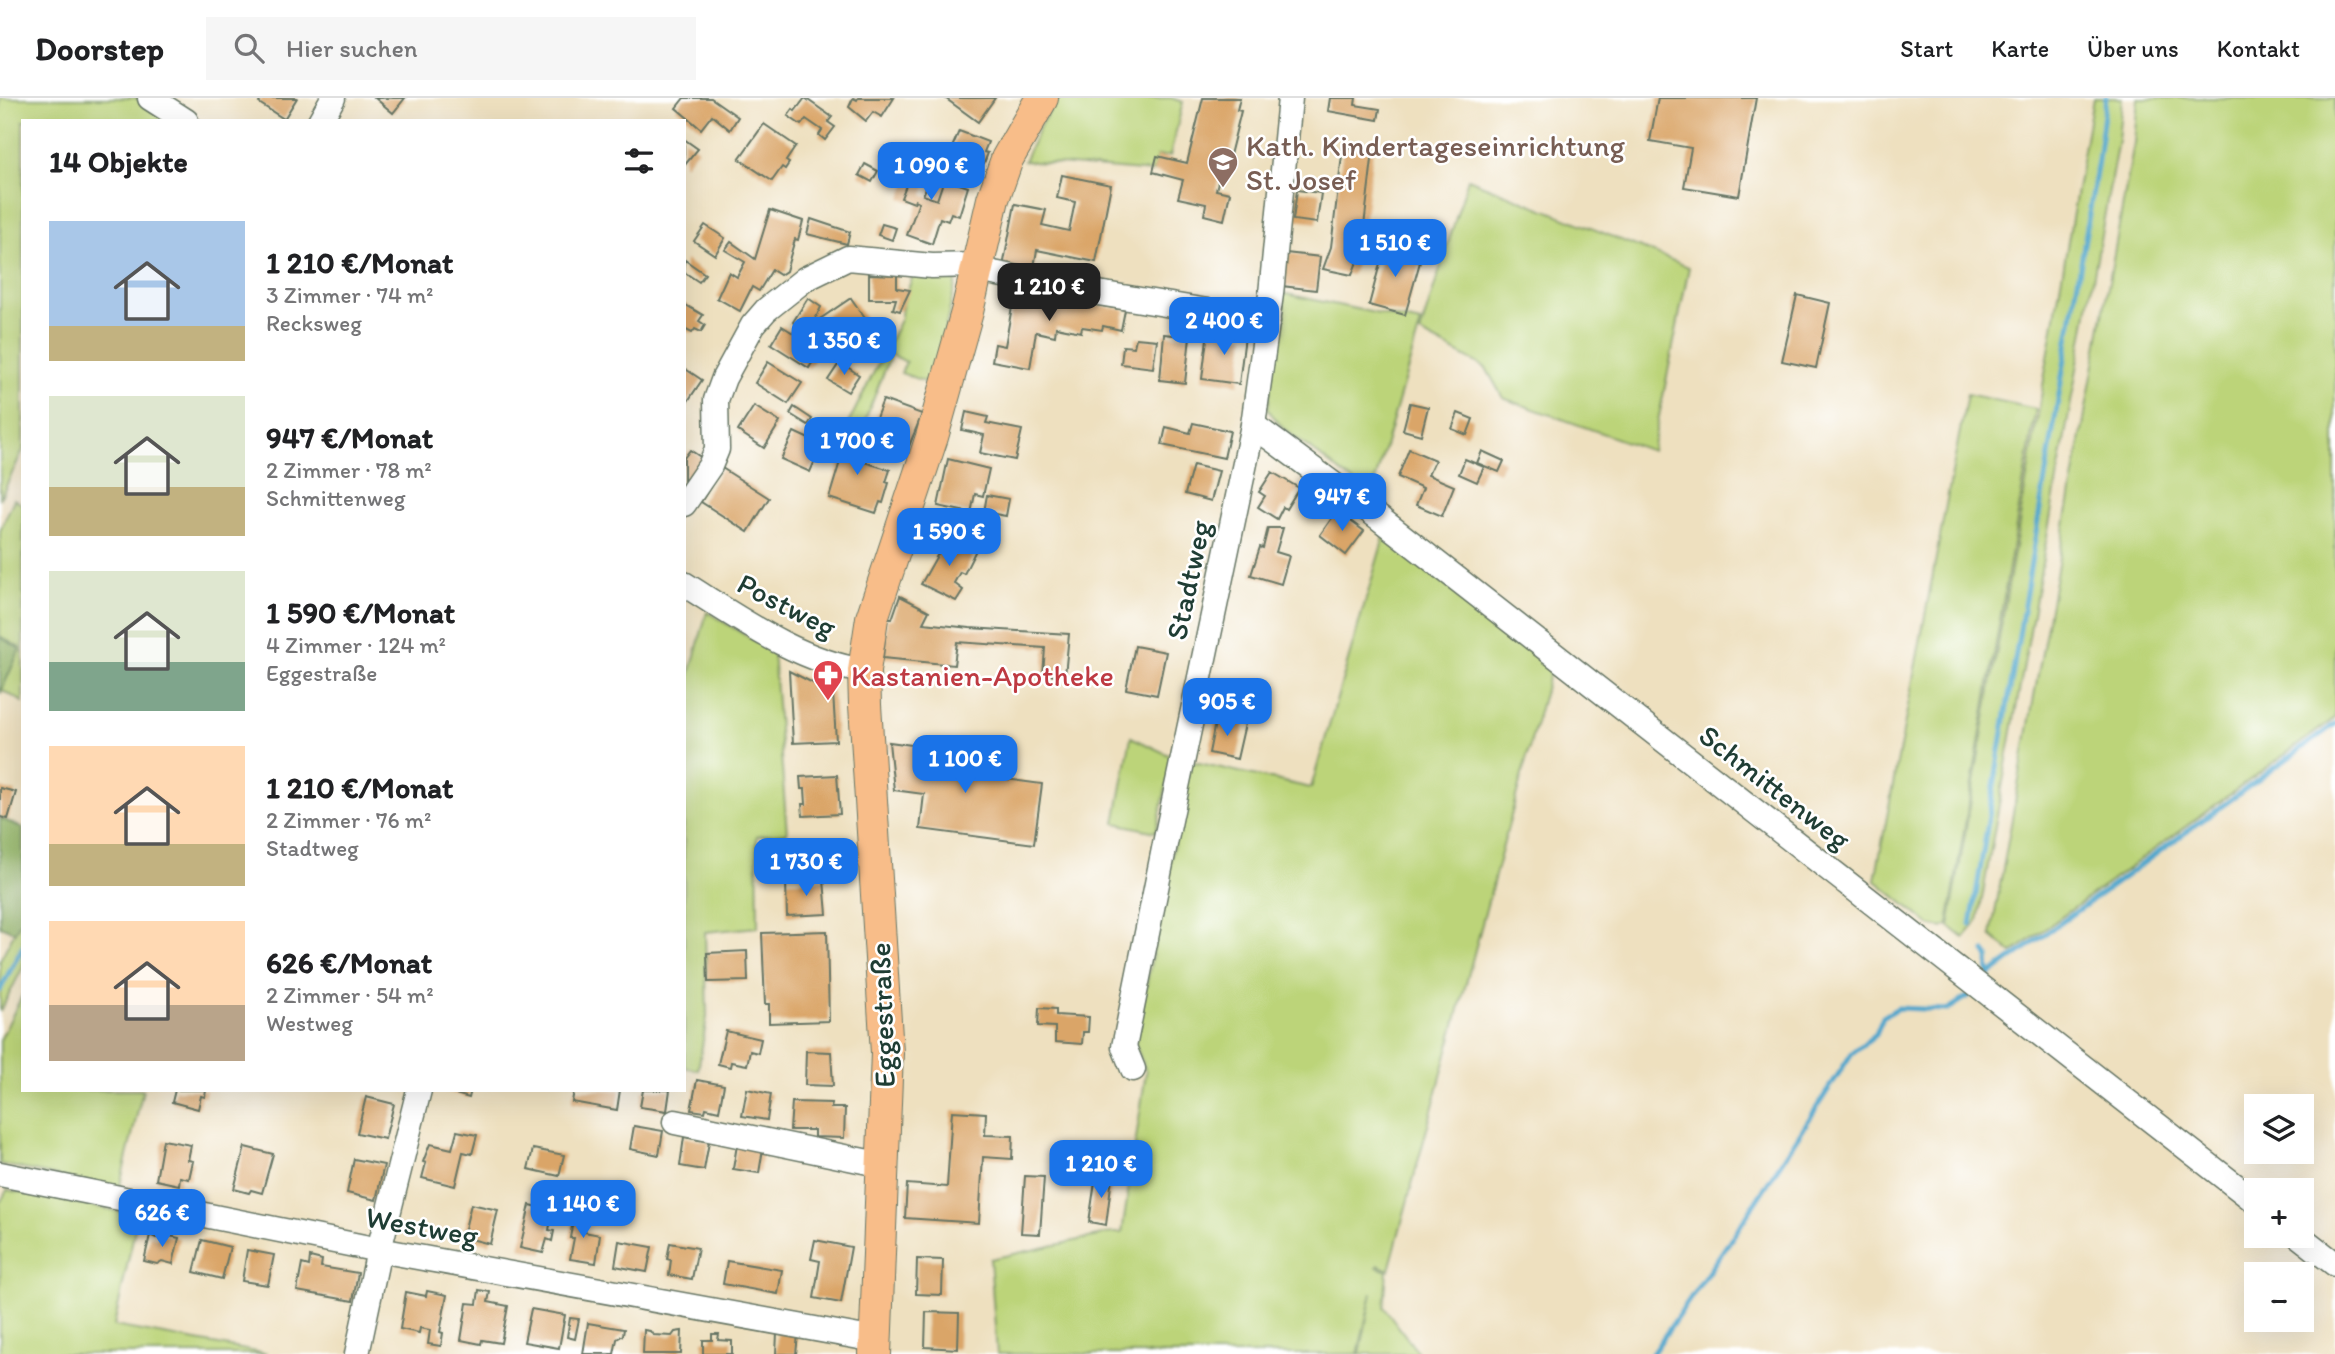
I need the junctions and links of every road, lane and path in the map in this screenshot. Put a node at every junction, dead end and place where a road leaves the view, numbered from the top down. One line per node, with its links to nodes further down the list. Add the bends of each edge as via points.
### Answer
1 (150, 98): 5 (street)
2 (333, 98): 6 (street)
3 (1042, 98): 7 (main road, Eggestraße, via 1007,159)
4 (1290, 98): 8 (street, Stadtweg)
5 (184, 119)
6 (321, 119)
7 (978, 265): 8 (street, via 993,273 1074,289); 10 (street, via 848,258 805,279 766,310 753,324 723,378 716,400 717,449); 12 (main road, Eggestraße, via 932,437 872,618)
8 (1268, 321): 9 (street, Stadtweg)
9 (1253, 425): 13 (street, Stadtweg, via 1125,1047); 18 (street, Schmittenweg, via 1379,518)
10 (686, 501)
11 (686, 585): 12 (street, Postweg, via 758,631 816,659)
12 (864, 671): 16 (main road, Eggestraße, via 887,1053)
13 (1133, 1069)
14 (418, 1092): 20 (street)
15 (675, 1122): 16 (street)
16 (883, 1165): 22 (main road, Eggestraße)
17 (0, 1174): 20 (street, Westweg)
18 (2244, 1193)
19 (2314, 1248): 21 (street)
20 (379, 1250): 22 (street, Westweg); 23 (street)
21 (2335, 1264)
22 (876, 1347)
23 (357, 1354)

